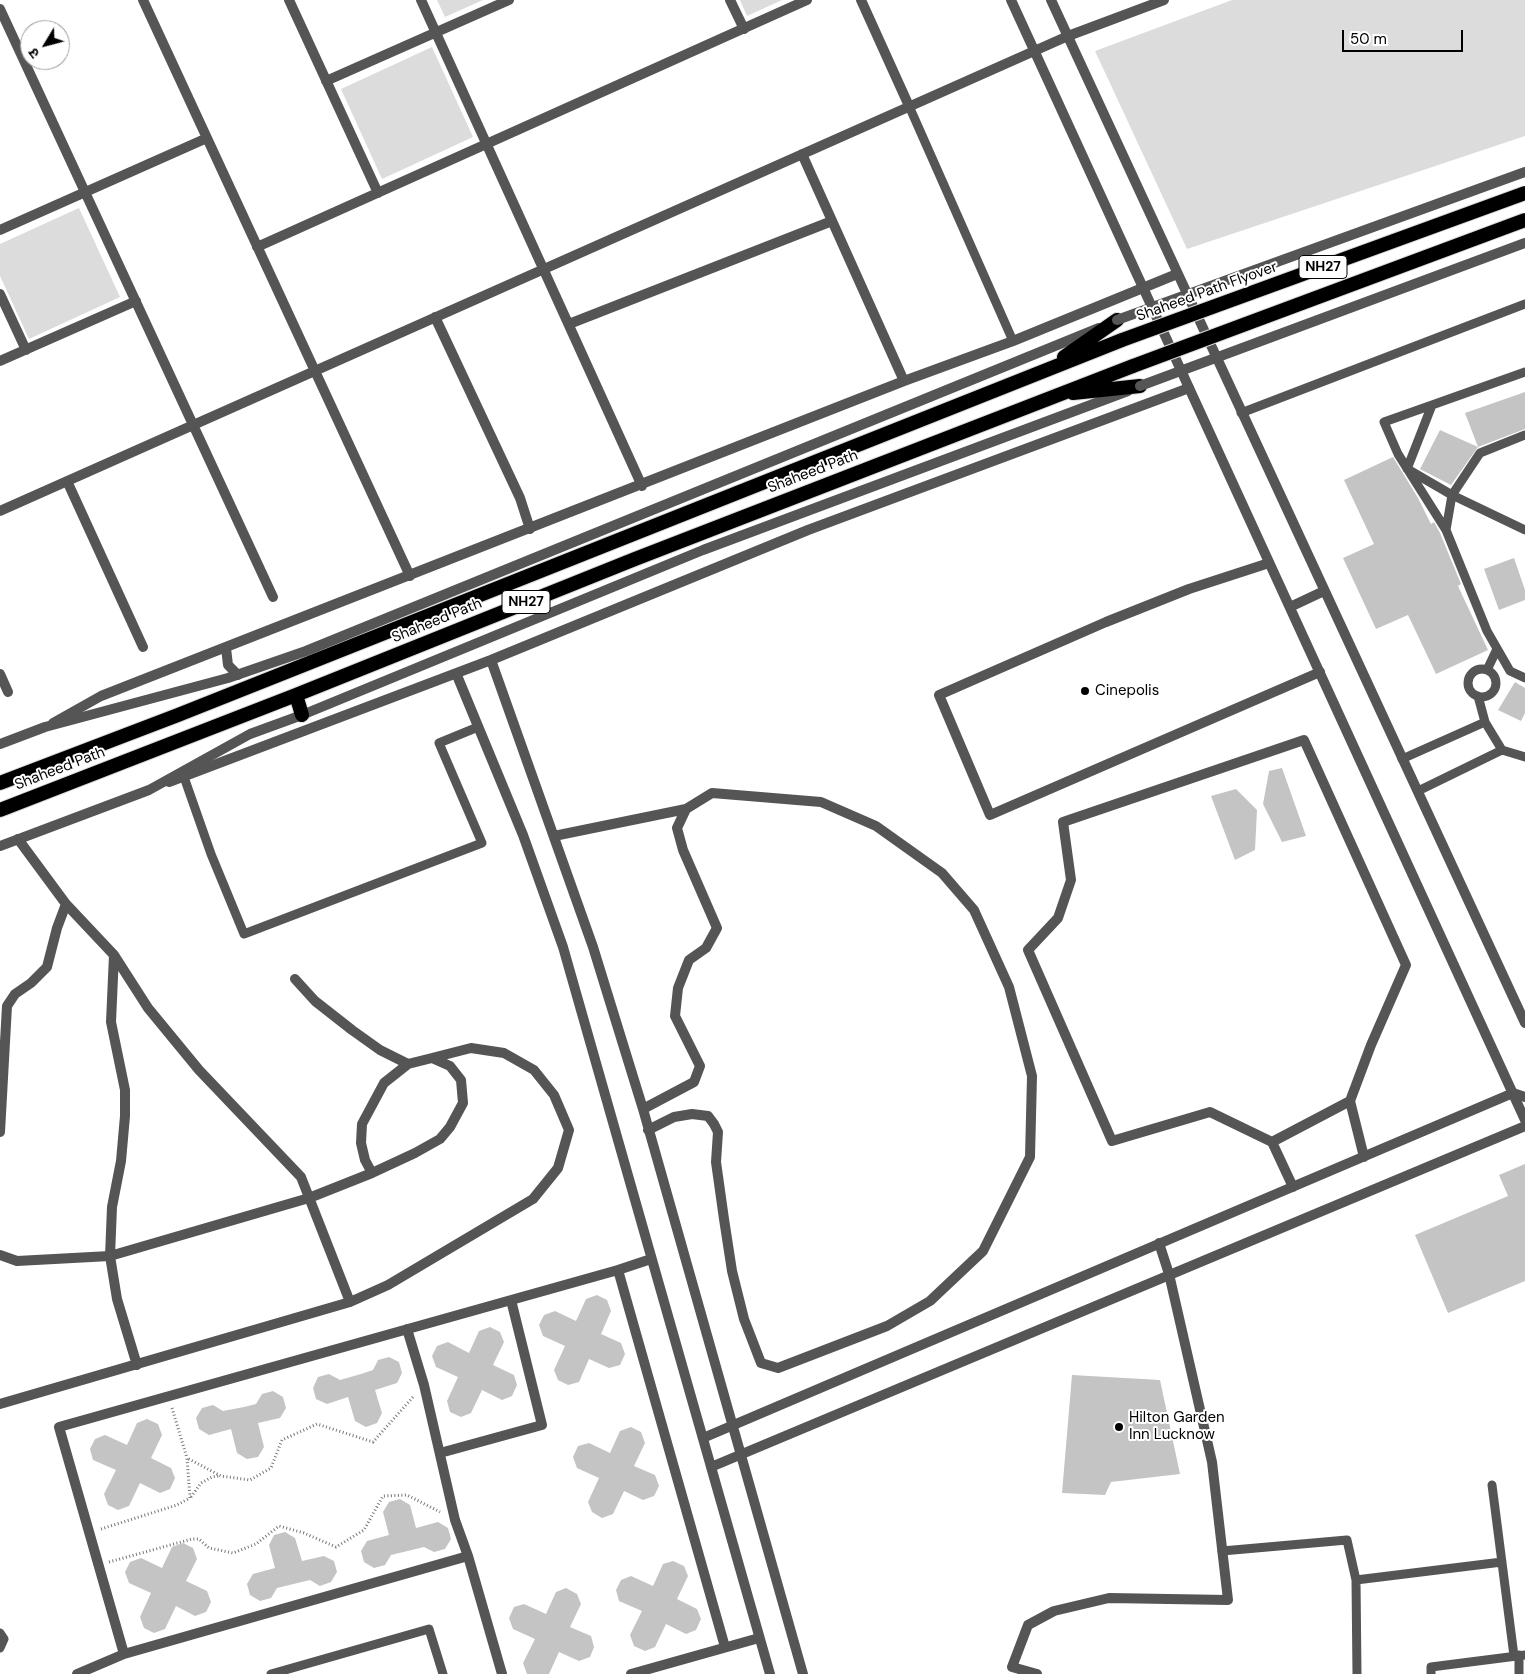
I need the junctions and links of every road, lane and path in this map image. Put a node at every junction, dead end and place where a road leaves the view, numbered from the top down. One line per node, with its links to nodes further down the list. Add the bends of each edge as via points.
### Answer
1 (143, 0): 18 (street)
2 (289, 0): 16 (street)
3 (421, 0): 13 (street)
4 (509, 0): 13 (street)
5 (730, 0): 12 (street)
6 (807, 0): 12 (street)
7 (861, 0): 17 (street)
8 (1011, 0): 15 (street)
9 (1051, 0): 14 (street)
10 (1164, 0): 14 (street)
11 (0, 9): 22 (street)
12 (744, 29): 19 (street)
13 (436, 32): 16 (street); 19 (street)
14 (1068, 36): 15 (street); 31 (street)
15 (1034, 51): 17 (street); 32 (street)
16 (326, 81): 23 (street)
17 (909, 106): 20 (street); 39 (lane)
18 (207, 138): 22 (street); 29 (street)
19 (487, 144): 23 (street); 30 (street)
20 (802, 154): 26 (street); 30 (street)
21 (1525, 172): 37 (street, bridge)
22 (85, 192): 27 (street); 34 (street)
23 (378, 193): 29 (street)
24 (1525, 193): 43 (highway, Shaheed Path Flyover / NH27, bridge)
25 (1525, 220): 48 (highway, NH27, bridge)
26 (832, 221): 38 (street); 45 (street)
27 (0, 230)
28 (1525, 243): 46 (street, bridge)
29 (258, 247): 42 (street)
30 (544, 269): 36 (street); 38 (street)
31 (1177, 274): 32 (street); 50 (street)
32 (1143, 288): 39 (street); 47 (street)
33 (0, 294): 40 (street)
34 (136, 301): 40 (street); 51 (street)
35 (1525, 304): 50 (lane)
36 (436, 317): 42 (street); 58 (street, via 520,498)
37 (1117, 320): 43 (highway); 66 (street)
38 (569, 324): 55 (street)
39 (1013, 341): 45 (street)
40 (26, 350): 41 (street)
41 (0, 361)
42 (315, 371): 51 (street); 62 (street)
43 (1043, 372): 66 (highway, Shaheed Path / NH27)
44 (1525, 372): 49 (lane)
45 (904, 381): 55 (street)
46 (1140, 386): 48 (highway); 80 (street, via 703,550)
47 (1189, 388): 61 (street); 70 (street, via 808,530)
48 (1052, 396): 78 (highway, Shaheed Path / NH27)
49 (1432, 405): 53 (lane); 53 (lane, via 1384,422)
50 (1241, 413): 63 (street)
51 (193, 425): 54 (street); 64 (street)
52 (1525, 435): 56 (lane, via 1480,453)
53 (1406, 469): 56 (lane); 59 (lane)
54 (67, 481): 57 (street); 67 (street)
55 (642, 486): 58 (street)
56 (1452, 495): 59 (lane); 60 (lane)
57 (0, 510)
58 (530, 529): 62 (street)
59 (1446, 530): 69 (lane)
60 (1525, 530)
61 (1270, 563): 65 (street); 72 (street, via 1189,589 1106,622 939,695 990,815)
62 (410, 576): 68 (street)
63 (1324, 591): 65 (street); 87 (street)
64 (274, 597)
65 (1290, 607): 72 (street)
66 (378, 629): 75 (street); 89 (highway, Shaheed Path / NH27)
67 (143, 647)
68 (226, 648): 75 (street, via 228,665); 82 (street, via 102,696)
69 (1497, 649): 71 (lane); 76 (lane, via 1510,671)
70 (491, 660): 74 (street); 94 (street)
71 (1487, 670): 79 (lane, via 1494,676 1496,685 1488,696); 79 (lane, via 1478,670 1469,680 1469,688)
72 (1320, 672): 103 (street)
73 (0, 674): 77 (street)
74 (456, 674): 83 (street); 88 (street)
75 (238, 675): 82 (street)
76 (1525, 678)
77 (8, 692)
78 (296, 695): 80 (highway); 93 (highway, Shaheed Path / NH27)
79 (1478, 696): 81 (lane)
80 (302, 715): 90 (street, via 250,734)
81 (1485, 722): 85 (lane); 87 (lane)
82 (45, 727): 84 (street)
83 (478, 727): 88 (lane, via 439,743 482,843 244,934); 119 (street, via 523,835 564,947)
84 (0, 744)
85 (1502, 750): 86 (lane); 91 (lane)
86 (1525, 757)
87 (1402, 759): 91 (street)
88 (184, 777): 90 (street)
89 (0, 783)
90 (149, 790): 95 (street)
91 (1418, 791): 100 (street)
92 (686, 809): 94 (street); 106 (street, via 677,828 716,928 706,948 689,960 678,988 676,1016 700,1066 694,1082); 109 (street, via 712,793 821,802 876,826 942,873 974,910 1009,987 1032,1076 1030,1157 983,1252 930,1301 887,1326 778,1368 761,1363 744,1319 732,1271 716,1162 718,1132 714,1124 708,1116 692,1114 674,1117)
93 (0, 810)
94 (554, 836): 106 (street, via 593,947)
95 (18, 840): 96 (street); 97 (street)
96 (0, 846)
97 (66, 904): 98 (street); 110 (street, via 46,967 15,994 7,1006)
98 (114, 955): 115 (street, via 148,1008 199,1070 301,1177); 118 (street, via 111,1022 125,1090 125,1107 121,1161 112,1207)
99 (295, 979): 102 (street, via 315,1001 352,1030 380,1050)
100 (1525, 1024)
101 (432, 1058): 102 (street); 113 (street, via 450,1066 461,1080 462,1103 450,1127 440,1139 415,1154); 123 (street, via 471,1048 504,1053 534,1070 554,1095 569,1130 558,1168 533,1199 510,1214 388,1285)
102 (408, 1064): 113 (street, via 384,1083 362,1124 361,1143)
103 (1513, 1093): 104 (street); 107 (street); 112 (street)
104 (1525, 1096)
105 (1350, 1101): 111 (street); 111 (street, via 1406,965 1304,740 1063,822 1071,880 1058,918 1028,950 1112,1141 1210,1112); 112 (street)
106 (643, 1109): 109 (street)
107 (1525, 1120)
108 (1525, 1126): 121 (street)
109 (648, 1130): 129 (street)
110 (0, 1132)
111 (1272, 1142): 114 (street)
112 (1364, 1157): 114 (street)
113 (372, 1173): 115 (street)
114 (1294, 1187): 116 (street)
115 (309, 1198): 118 (street); 123 (street)
116 (1159, 1243): 121 (street); 129 (street)
117 (0, 1255): 118 (street, via 17,1261)
118 (110, 1256): 125 (street, via 117,1299)
119 (651, 1259): 120 (street); 130 (street)
120 (618, 1270): 122 (street); 147 (street)
121 (1169, 1274): 132 (street); 140 (street, via 1212,1462)
122 (511, 1300): 124 (street); 131 (street, via 542,1425)
123 (350, 1302): 125 (street)
124 (407, 1329): 126 (street); 127 (street)
125 (137, 1365): 128 (street)
126 (424, 1385): 131 (street); 135 (path, via 373,1442 317,1424 282,1440 271,1468 250,1480)
127 (168, 1396): 133 (path); 139 (street, via 59,1427)
128 (0, 1404)
129 (732, 1425): 130 (street); 132 (street)
130 (703, 1438): 134 (street)
131 (440, 1452): 138 (street)
132 (741, 1454): 134 (street); 157 (street)
133 (187, 1458): 135 (path); 137 (path)
134 (711, 1467): 146 (street)
135 (222, 1476): 137 (path, via 212,1477 201,1484)
136 (1492, 1485): 142 (lane)
137 (190, 1498): 139 (path)
138 (455, 1520): 141 (street); 143 (path, via 407,1494 383,1496 364,1530 336,1548 279,1526 256,1544 233,1553 210,1548 199,1539 192,1539)
139 (89, 1533): 143 (street)
140 (1222, 1551): 144 (lane, via 1348,1540); 158 (street, via 1228,1600 1110,1598 1054,1611 1028,1625 1012,1667)
141 (468, 1556): 149 (street); 154 (street)
142 (1502, 1562): 144 (lane); 150 (lane)
143 (98, 1565): 149 (street)
144 (1356, 1580): 159 (lane)
145 (0, 1633): 148 (lane, via 4,1639)
146 (759, 1638): 147 (street); 156 (street)
147 (725, 1647): 155 (street)
148 (0, 1648)
149 (124, 1654): 151 (street)
150 (1519, 1655): 160 (lane, via 1431,1668); 161 (lane)
151 (77, 1674)
152 (271, 1674): 153 (lane, via 429,1629)
153 (442, 1674)
154 (502, 1674)
155 (631, 1674)
156 (770, 1674)
157 (803, 1674)
158 (1037, 1674)
159 (1357, 1674)
160 (1431, 1674)
161 (1519, 1674)

